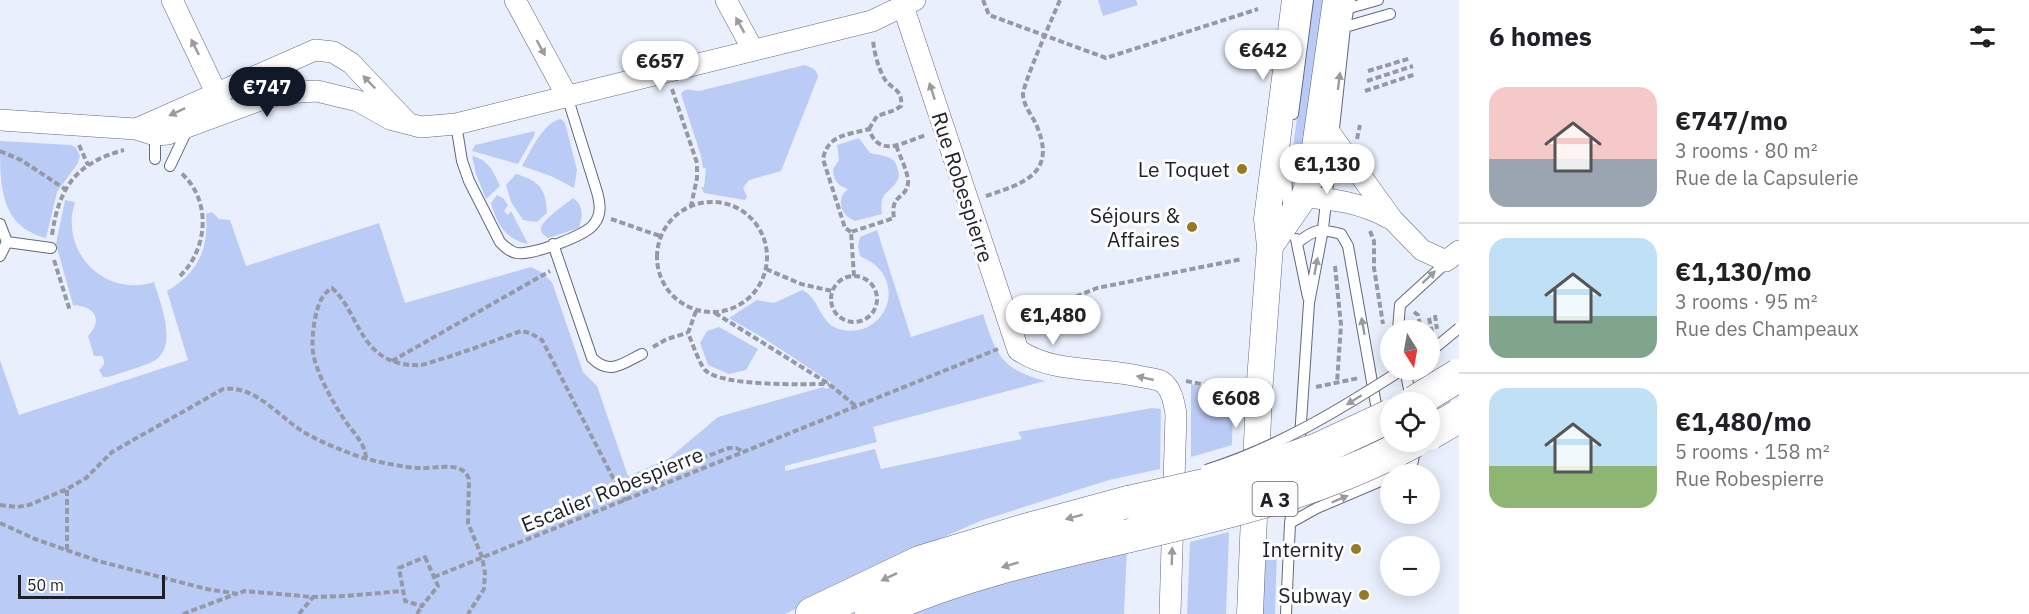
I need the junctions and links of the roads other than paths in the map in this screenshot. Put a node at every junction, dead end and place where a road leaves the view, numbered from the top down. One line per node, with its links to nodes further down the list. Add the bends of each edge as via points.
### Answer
1 (172, 0): 12 (street, one-way to 1)
2 (515, 0): 13 (street, one-way to 13)
3 (726, 0): 11 (street, one-way to 3)
4 (1295, 0): 32 (street, via 1267,219)
5 (1308, 0): 18 (lane)
6 (1378, 0): 8 (lane)
7 (906, 2): 11 (street, via 872,21); 54 (street, Rue Robespierre, one-way to 7, via 1176,414 1173,396 1161,382 1129,374 1054,366 1018,350)
8 (1345, 3): 10 (lane); 20 (street)
9 (1390, 14): 10 (lane)
10 (1345, 27): 20 (lane, one-way to 10)
11 (753, 50): 13 (street)
12 (218, 93): 14 (street); 16 (street, one-way to 12, via 351,63 333,52 315,50); 21 (street, one-way to 21)
13 (567, 96): 17 (street); 31 (lane, via 597,192 599,215 581,235)
14 (226, 114): 16 (street, via 285,93 317,92 358,101 390,119); 19 (street)
15 (0, 120): 21 (street)
16 (409, 124): 17 (street)
17 (456, 124): 31 (lane, via 468,181 500,242 517,253)
18 (1292, 125)
19 (189, 127): 21 (street); 24 (lane)
20 (1326, 127): 25 (street, via 1311,175); 26 (street)
21 (146, 132): 23 (lane)
22 (1288, 148): 25 (lane, via 1285,170)
23 (155, 159)
24 (175, 169)
25 (1307, 204): 26 (street, via 1347,201); 28 (lane); 30 (lane); 32 (street)
26 (1392, 219): 35 (street, via 1422,250)
27 (0, 224): 29 (lane)
28 (1323, 229): 30 (lane, via 1310,232); 36 (lane, one-way to 28); 48 (lane, one-way to 28, via 1372,447 1379,436 1378,416 1348,246 1341,234)
29 (7, 242): 33 (lane); 34 (lane)
30 (1297, 243): 36 (lane)
31 (553, 244): 40 (lane, via 592,358 599,365 612,368)
32 (1270, 246): 55 (street)
33 (51, 248)
34 (0, 256)
35 (1455, 259): 37 (lane, one-way to 35, via 1400,305)
36 (1309, 303): 51 (lane)
37 (1399, 320)
38 (1459, 328): 39 (lane, bridge)
39 (1440, 344)
40 (642, 354)
41 (1459, 375): 43 (highway, bridge)
42 (1386, 380): 50 (lane, one-way to 50, bridge, via 1325,418 1250,454 1172,480)
43 (1430, 392)
44 (1459, 416): 46 (highway, bridge)
45 (1380, 421): 50 (highway, bridge, via 1319,449 1237,478)
46 (1440, 427)
47 (1394, 452): 53 (highway, A 3, one-way to 53, bridge, via 1317,486 1244,508 1031,559 910,596)
48 (1350, 456)
49 (1380, 481): 51 (lane, one-way to 49)
50 (1130, 502): 52 (highway, one-way to 52, via 921,562)
51 (1290, 524): 56 (lane)
52 (812, 614)
53 (871, 614)
54 (1170, 614)
55 (1250, 614)
56 (1286, 614)

